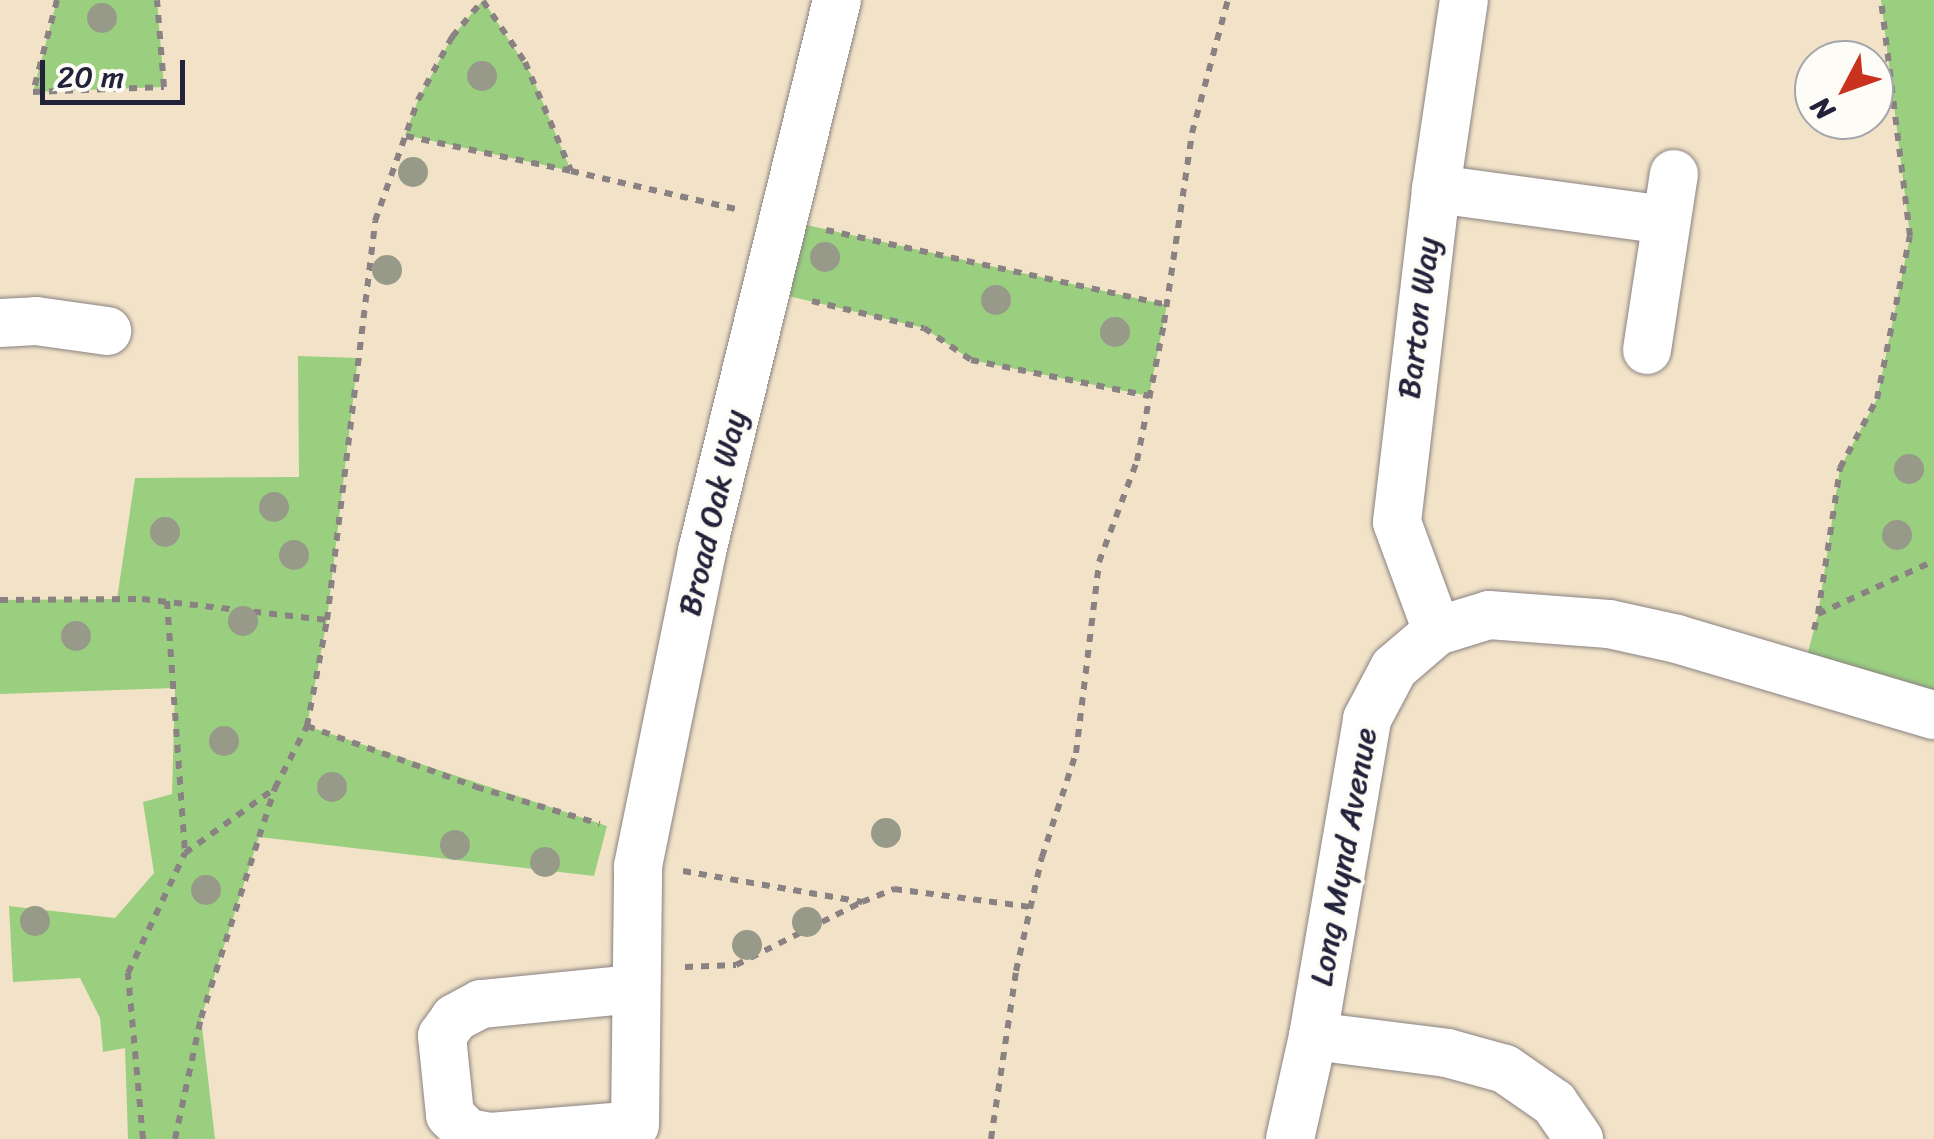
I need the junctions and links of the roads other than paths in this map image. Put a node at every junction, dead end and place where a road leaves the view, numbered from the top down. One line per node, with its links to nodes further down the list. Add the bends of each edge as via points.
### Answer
1 (837, 0): 11 (street, Broad Oak Way, via 702,551 641,851)
2 (1464, 0): 4 (street, Barton Way)
3 (1674, 174): 5 (street)
4 (1436, 188): 5 (street); 9 (street, Barton Way, via 1396,522)
5 (1664, 220): 8 (street)
6 (0, 323): 7 (street, via 36,320)
7 (107, 331)
8 (1647, 350)
9 (1437, 632): 10 (street, Long Mynd Avenue, via 1489,615 1609,624); 12 (street, Long Mynd Avenue, via 1394,668 1367,718)
10 (1934, 715)
11 (634, 997)
12 (1312, 1036): 13 (street, Long Mynd Avenue); 14 (street, via 1462,1056 1505,1069 1554,1103)
13 (1290, 1139)
14 (1579, 1139)

